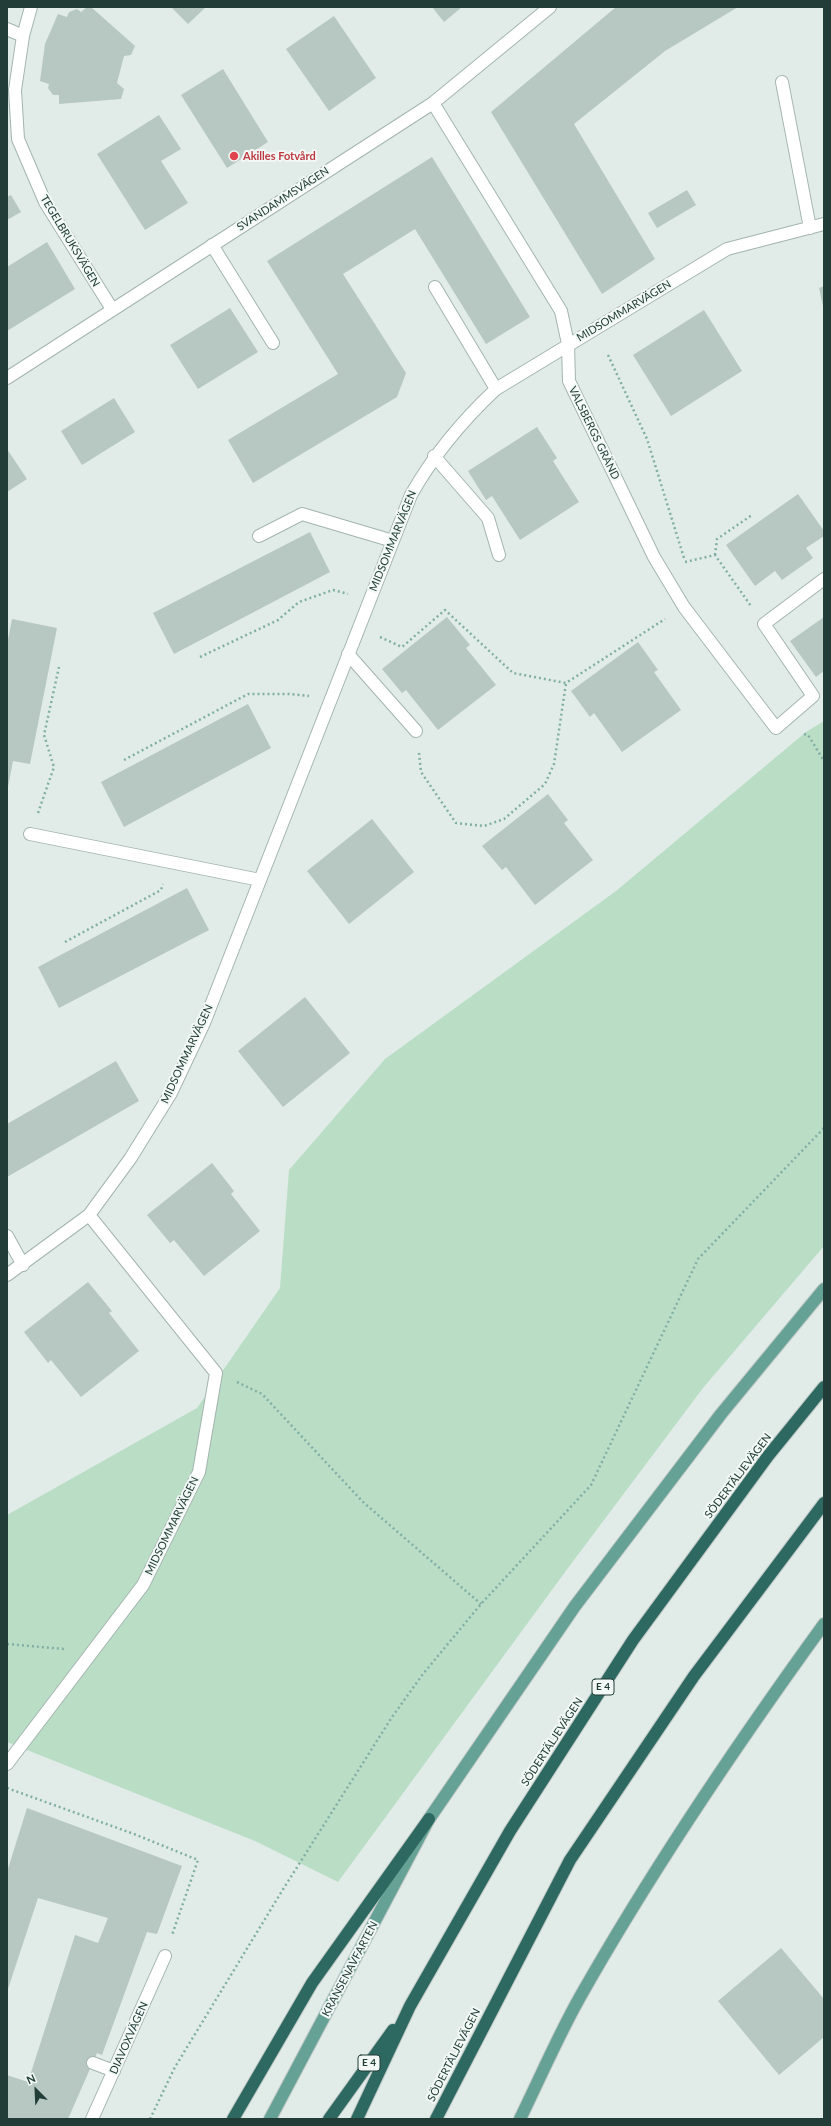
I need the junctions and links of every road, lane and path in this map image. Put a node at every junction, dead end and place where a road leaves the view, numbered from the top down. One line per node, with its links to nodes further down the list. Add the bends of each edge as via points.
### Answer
1 (31, 7): 4 (street, TEGELBRUKSVÄGEN)
2 (550, 7): 6 (street, SVANDAMMSVÄGEN)
3 (7, 29): 4 (street)
4 (23, 36): 11 (street, TEGELBRUKSVÄGEN, via 15,90 18,139 45,202)
5 (782, 82): 8 (street)
6 (433, 103): 9 (street, SVANDAMMSVÄGEN); 13 (street, VALSBERGS GRÄND, via 561,311)
7 (824, 224): 8 (street, MIDSOMMARVÄGEN)
8 (810, 228): 13 (street, MIDSOMMARVÄGEN, via 727,249)
9 (212, 245): 11 (street, SVANDAMMSVÄGEN); 12 (street)
10 (435, 287): 16 (street)
11 (112, 309): 15 (street, SVANDAMMSVÄGEN)
12 (273, 343)
13 (568, 344): 16 (street, MIDSOMMARVÄGEN); 27 (street, VALSBERGS GRÄND, via 569,381 654,557)
14 (608, 355): 24 (path, via 647,440)
15 (7, 378)
16 (496, 389): 17 (street, MIDSOMMARVÄGEN, via 469,414)
17 (434, 456): 20 (street, MIDSOMMARVÄGEN, via 411,495); 21 (street, via 488,518)
18 (752, 515): 22 (path, via 717,539)
19 (259, 536): 20 (street, via 302,514)
20 (393, 541): 26 (street, MIDSOMMARVÄGEN)
21 (499, 555)
22 (715, 555): 23 (path); 28 (path)
23 (693, 561)
24 (685, 562)
25 (824, 579): 28 (street)
26 (369, 601): 29 (street, MIDSOMMARVÄGEN); 31 (path, via 333,590 299,602 278,620)
27 (684, 607): 33 (path); 35 (street, VALSBERGS GRÄND)
28 (764, 624): 35 (street, via 813,696)
29 (359, 627): 30 (street, MIDSOMMARVÄGEN); 33 (path, via 402,647 445,610 513,673)
30 (348, 654): 34 (street, MIDSOMMARVÄGEN); 36 (street)
31 (200, 657)
32 (59, 667): 39 (path, via 44,735 54,767)
33 (566, 683): 36 (path, via 554,764 545,784 504,819 484,826 456,823 421,772)
34 (330, 700): 37 (path, via 289,694 248,694); 41 (street, MIDSOMMARVÄGEN)
35 (776, 728): 38 (path, via 808,735)
36 (416, 730)
37 (124, 760)
38 (824, 761)
39 (45, 794)
40 (30, 834): 41 (street)
41 (260, 880): 45 (street, MIDSOMMARVÄGEN, via 204,1023 171,1093 130,1159)
42 (161, 890): 43 (path)
43 (65, 942)
44 (824, 1128): 53 (path, via 698,1259 591,1485)
45 (89, 1215): 47 (street, MIDSOMMARVÄGEN); 50 (street)
46 (7, 1236): 47 (street)
47 (23, 1265): 48 (street, MIDSOMMARVÄGEN)
48 (7, 1275)
49 (824, 1288): 59 (main road, via 721,1414 575,1606)
50 (216, 1373): 53 (path, via 262,1394 363,1502); 56 (street, MIDSOMMARVÄGEN, via 199,1472 143,1585)
51 (824, 1387): 61 (highway, SÖDERTÄLJEVÄGEN / E 4, via 768,1456 633,1640 510,1831)
52 (824, 1503): 64 (highway, SÖDERTÄLJEVÄGEN, via 694,1676 570,1860)
53 (482, 1604): 66 (path, via 423,1674 392,1717 175,2067)
54 (824, 1624): 71 (main road, via 652,1874 580,1998)
55 (7, 1644): 56 (path)
56 (91, 1652): 57 (street, MIDSOMMARVÄGEN)
57 (7, 1764)
58 (7, 1788): 60 (path, via 198,1860)
59 (429, 1819): 67 (highway, via 312,1983); 68 (main road, KRANSENAVFARTEN)
60 (165, 1956): 63 (street, DIAVOXVÄGEN)
61 (410, 2006): 69 (highway, E 4); 70 (highway, SÖDERTÄLJEVÄGEN / E 4)
62 (93, 2063): 63 (street)
63 (114, 2072): 65 (street, DIAVOXVÄGEN)
64 (437, 2118)
65 (92, 2119)
66 (150, 2119)
67 (233, 2119)
68 (270, 2119)
69 (329, 2119)
70 (357, 2119)
71 (520, 2119)

